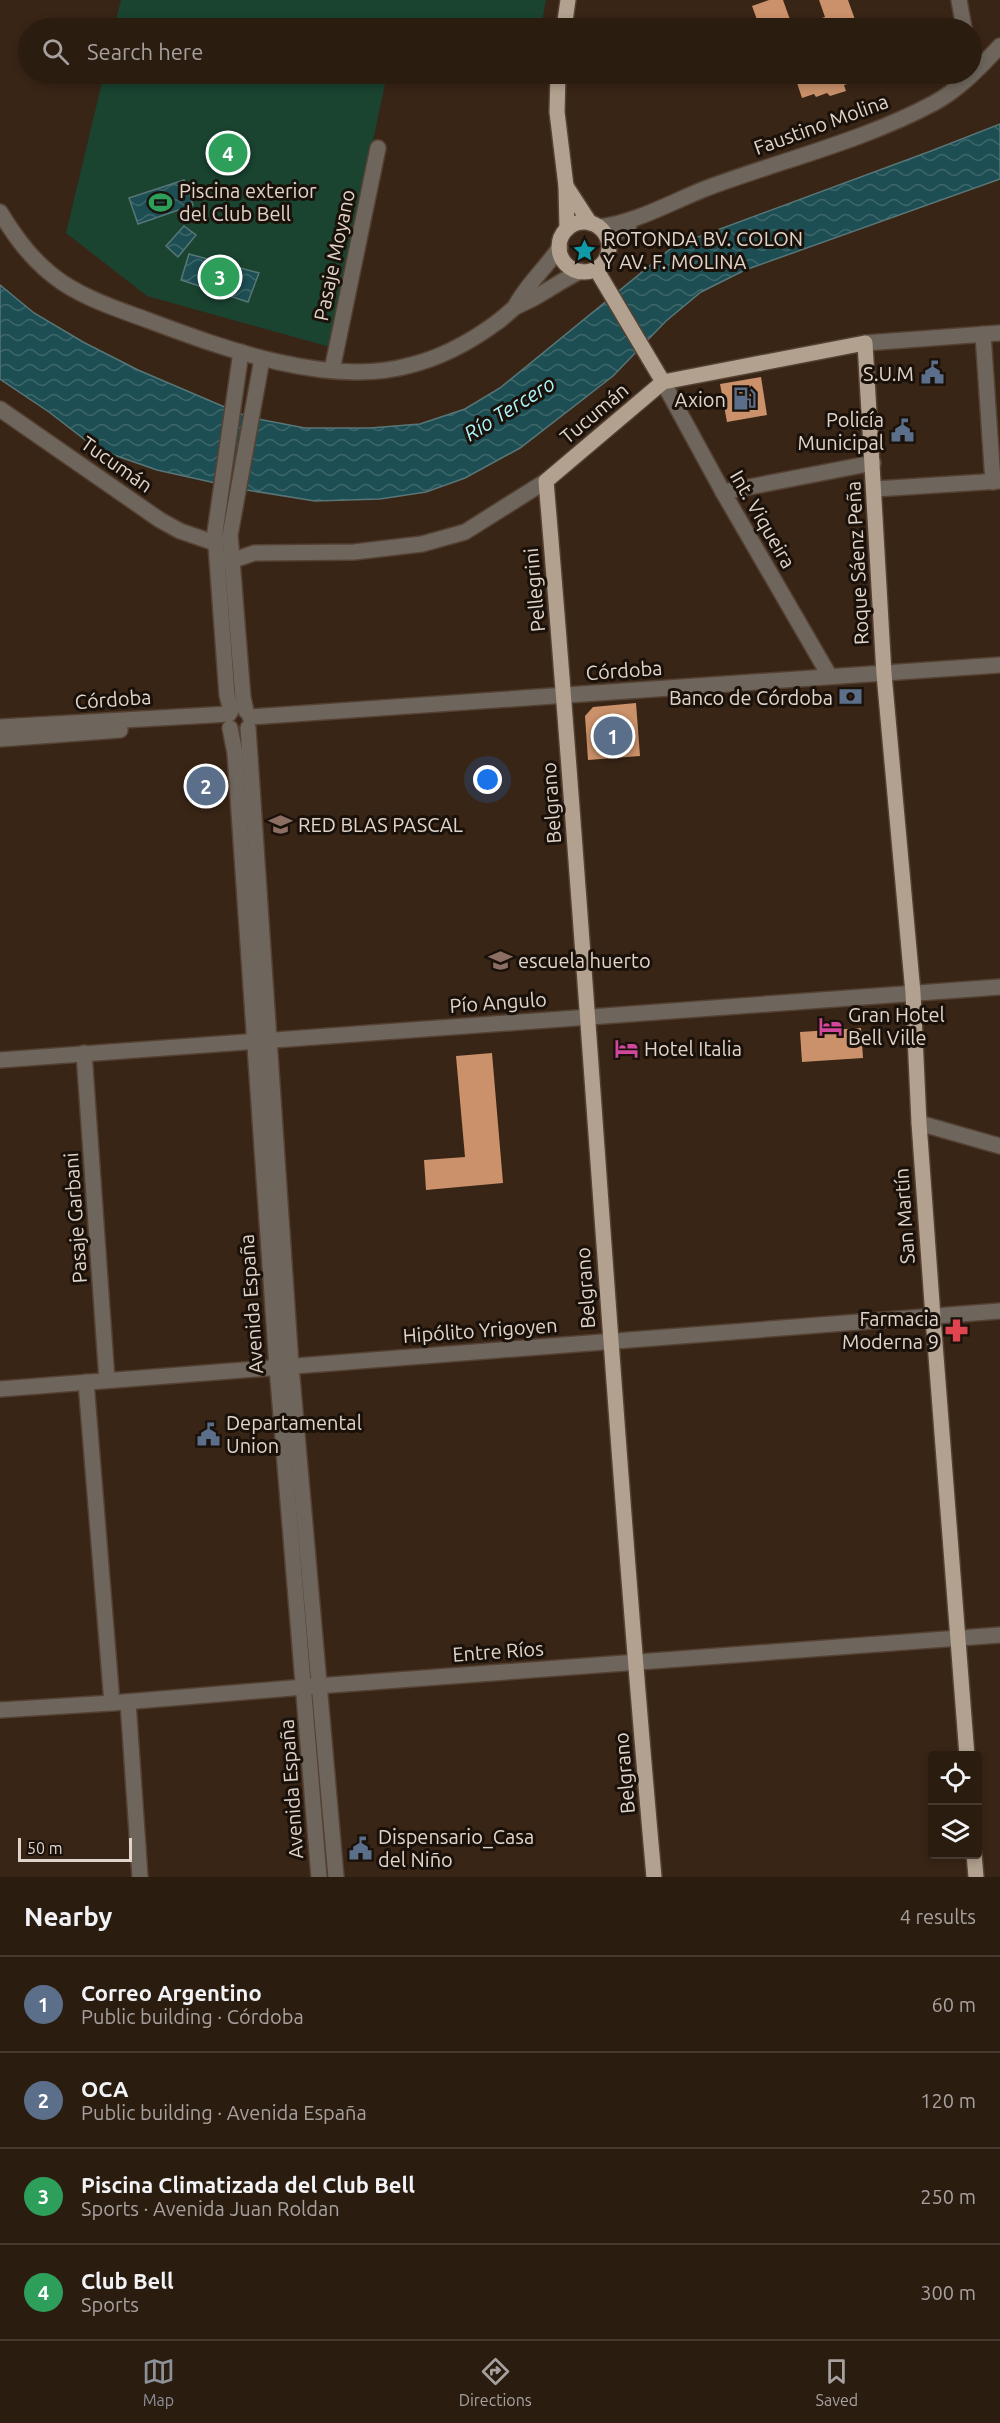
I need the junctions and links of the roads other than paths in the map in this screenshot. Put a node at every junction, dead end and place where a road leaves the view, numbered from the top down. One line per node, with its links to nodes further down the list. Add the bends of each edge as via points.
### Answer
1 (568, 0): 3 (main road)
2 (959, 0): 4 (street)
3 (565, 18)
4 (962, 18)
5 (1000, 46): 6 (street, Faustino Molina)
6 (982, 61)
7 (558, 84): 10 (main road)
8 (956, 84): 13 (street, Faustino Molina, via 935,103 874,129)
9 (378, 148): 22 (street, Pasaje Moyano)
10 (566, 186): 12 (main road); 13 (main road)
11 (0, 212): 20 (street, via 39,265 63,283 97,301)
12 (567, 229): 13 (main road, via 580,222); 14 (main road)
13 (599, 230): 15 (main road, via 608,254 603,262)
14 (560, 247): 15 (main road, via 568,265); 16 (street)
15 (588, 270): 16 (street, via 562,279); 23 (main road, via 603,283)
16 (515, 307): 22 (street, via 473,339 440,357 398,368)
17 (1000, 333): 18 (street, Tucumán)
18 (983, 334): 19 (street, Tucumán); 27 (street)
19 (865, 343): 23 (main road, Tucumán); 25 (main road, Roque Sáenz Peña)
20 (241, 352): 21 (street); 30 (street)
21 (262, 359): 22 (street); 31 (street, via 230,535)
22 (332, 370)
23 (663, 382): 26 (main road, Tucumán); 29 (street, Int. Viqueira)
24 (0, 409): 30 (street, Tucumán, via 160,520)
25 (873, 463): 28 (main road, Roque Sáenz Peña); 29 (street)
26 (546, 481): 31 (street, Tucumán, via 465,532 422,544 354,552); 35 (main road, Pellegrini)
27 (996, 482): 28 (street)
28 (875, 489): 33 (main road, Roque Sáenz Peña)
29 (723, 492): 34 (street, Int. Viqueira)
30 (215, 543): 36 (street, via 227,695)
31 (230, 556): 36 (street)
32 (1000, 665): 33 (street, Córdoba)
33 (884, 674): 34 (street, Córdoba); 40 (main road, San Martín)
34 (829, 675): 35 (street, Córdoba)
35 (564, 696): 36 (street, Córdoba); 41 (main road, Belgrano)
36 (237, 719): 37 (street, Córdoba); 38 (street, Córdoba); 42 (street, Avenida España)
37 (0, 727)
38 (0, 739)
39 (1000, 987): 40 (street, Pío Angulo)
40 (913, 993): 41 (street, Pío Angulo); 45 (main road, San Martín)
41 (587, 1017): 42 (street, Pío Angulo); 49 (main road, Belgrano)
42 (261, 1040): 43 (street, Pío Angulo); 50 (street, Avenida España)
43 (84, 1053): 44 (street, Pío Angulo); 51 (street, Pasaje Garbani)
44 (0, 1060)
45 (919, 1123): 46 (street); 48 (main road, San Martín)
46 (1000, 1146)
47 (1000, 1311): 48 (street, Hipólito Yrigoyen)
48 (933, 1317): 49 (street, Hipólito Yrigoyen); 55 (main road, San Martín)
49 (610, 1341): 50 (street, Hipólito Yrigoyen); 56 (main road, Belgrano)
50 (284, 1367): 51 (street, Hipólito Yrigoyen); 57 (street, Avenida España); 58 (street, Avenida España)
51 (107, 1380): 52 (street, Hipólito Yrigoyen)
52 (86, 1382): 53 (street, Hipólito Yrigoyen); 60 (street)
53 (0, 1389)
54 (1000, 1635): 55 (street, Entre Ríos)
55 (959, 1638): 56 (street, Entre Ríos); 62 (main road, San Martín)
56 (635, 1662): 57 (street, Entre Ríos); 67 (main road, Belgrano)
57 (320, 1686): 58 (street, Entre Ríos); 66 (street, Avenida España)
58 (304, 1687): 59 (street, Entre Ríos); 65 (street, Avenida España)
59 (128, 1702): 60 (street, Entre Ríos); 64 (street)
60 (112, 1704): 61 (street, Entre Ríos)
61 (0, 1710)
62 (967, 1751)
63 (974, 1859): 68 (main road)
64 (140, 1877)
65 (319, 1877)
66 (336, 1877)
67 (654, 1877)
68 (976, 1877)

